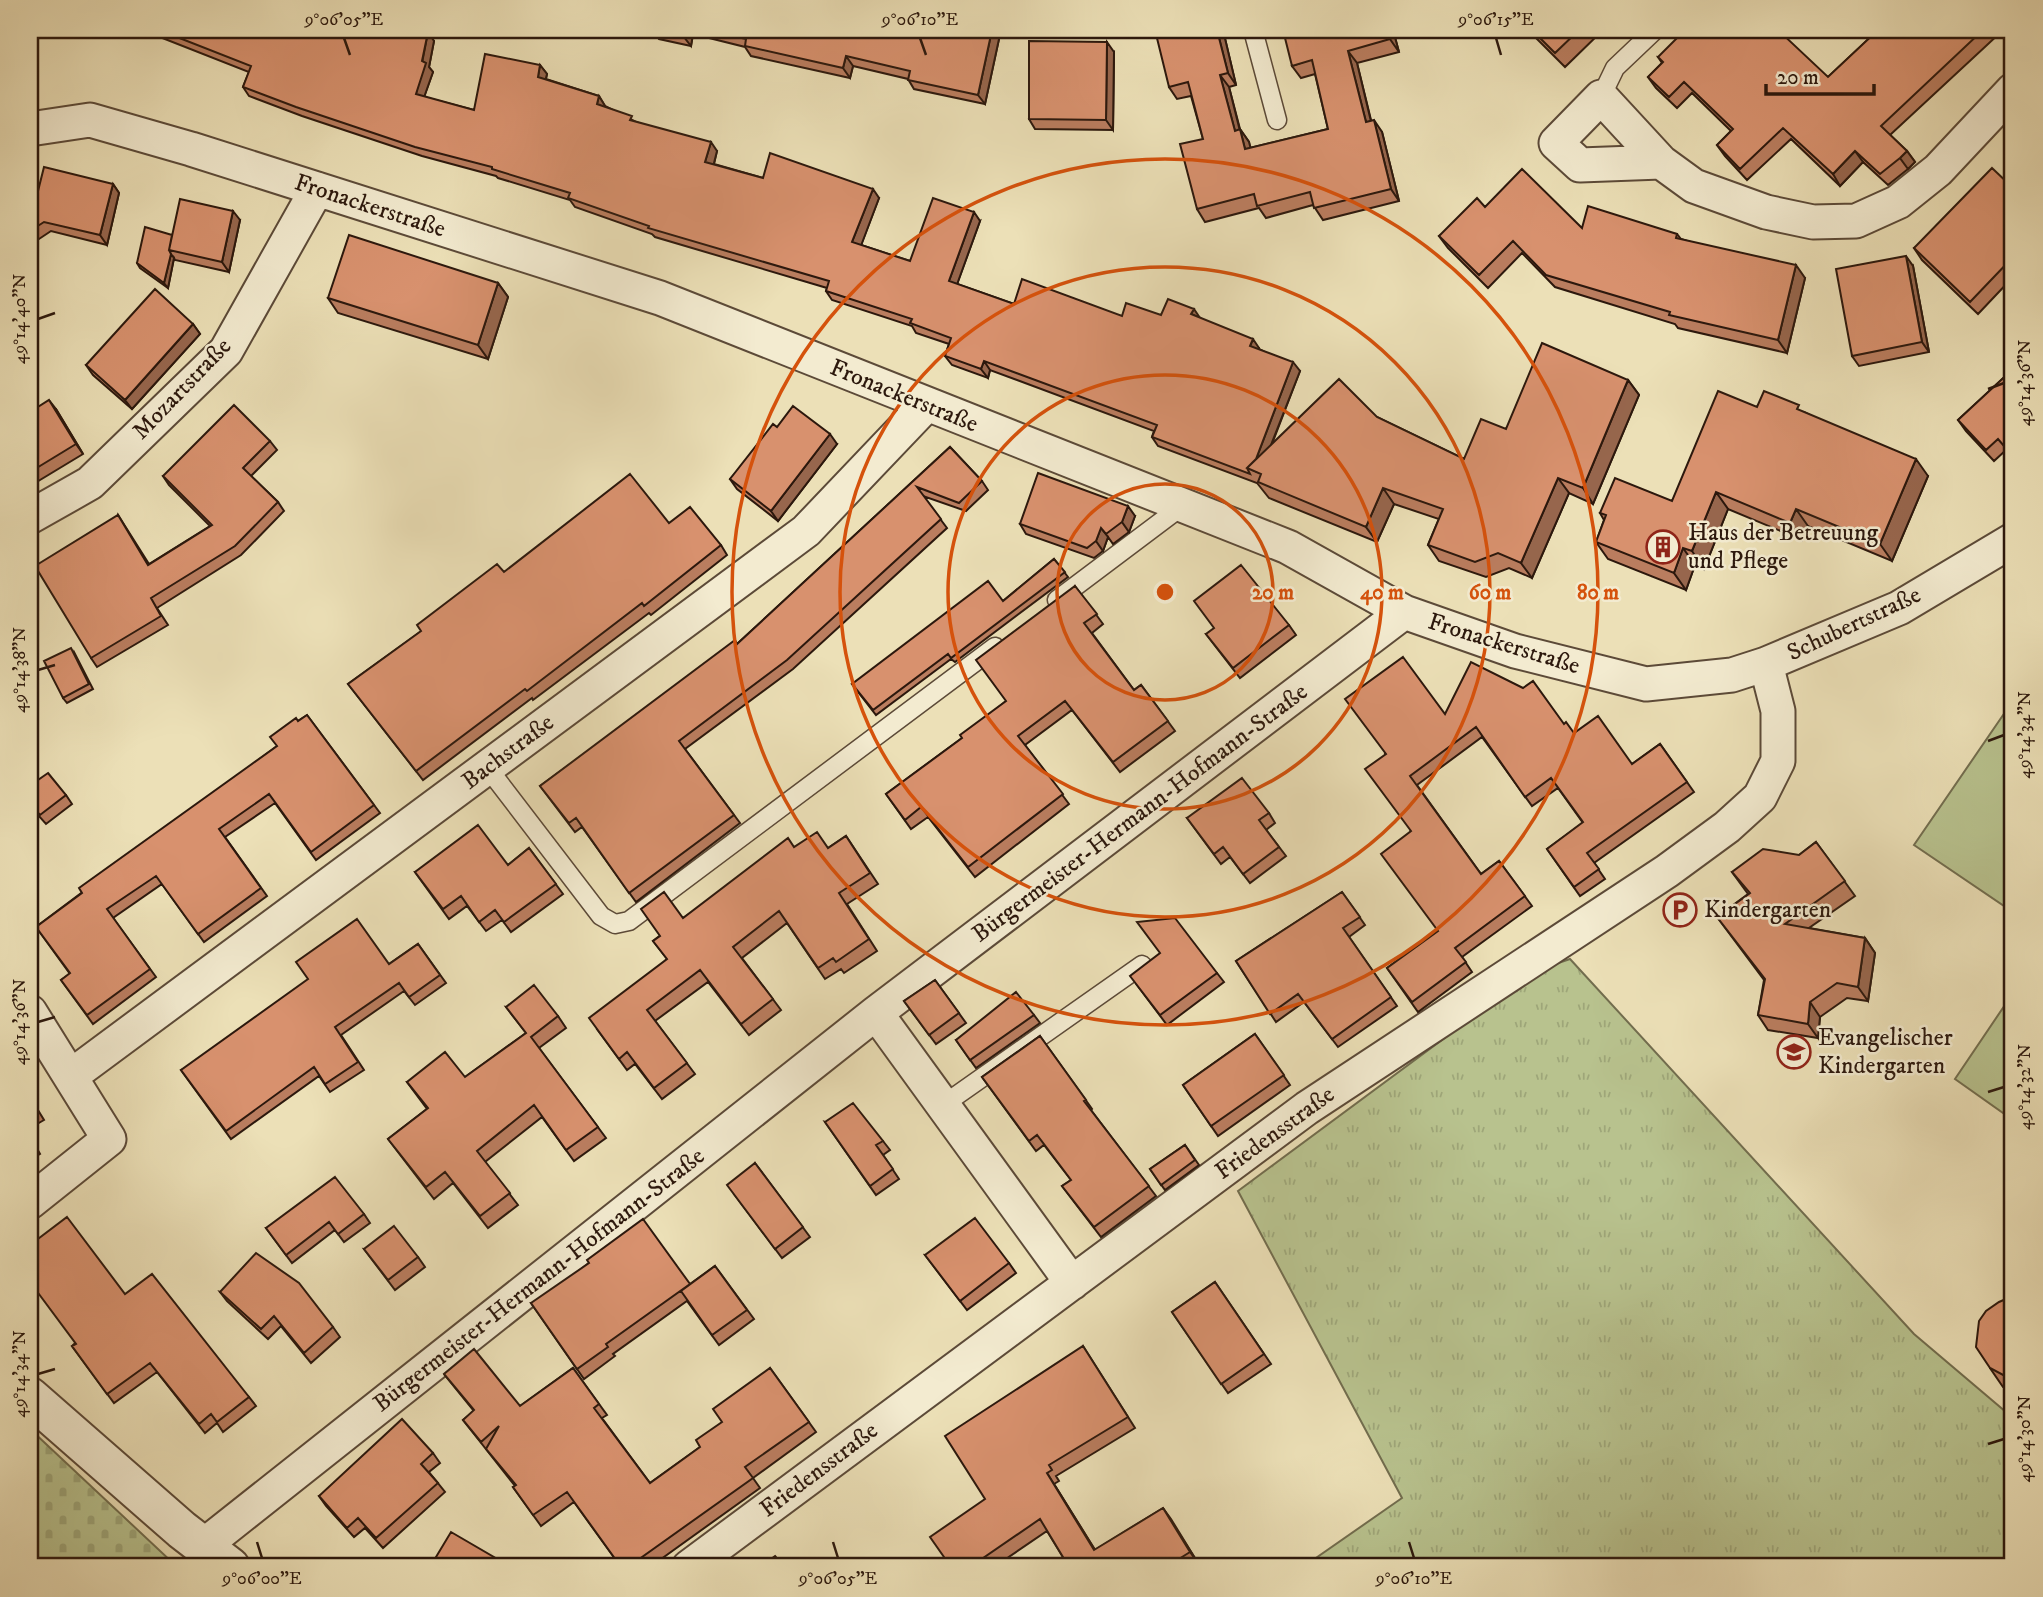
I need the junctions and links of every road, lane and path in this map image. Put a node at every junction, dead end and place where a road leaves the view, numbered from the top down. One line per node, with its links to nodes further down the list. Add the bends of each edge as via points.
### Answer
1 (1253, 30): 5 (lane)
2 (1655, 30): 4 (lane, via 1615,68)
3 (2013, 90): 7 (street, via 1938,170 1898,202 1856,221 1813,222 1766,212 1694,186)
4 (1601, 97): 7 (street); 7 (street, via 1556,143 1580,165)
5 (1277, 120)
6 (30, 129): 8 (street, Fronackerstraße, via 90,120)
7 (1661, 162)
8 (317, 189): 9 (street, Fronackerstraße, via 660,298); 11 (street, Mozartstraße, via 226,351 90,483)
9 (926, 405): 10 (street, Fronackerstraße); 17 (street, Bachstraße, via 806,531)
10 (1182, 506): 13 (street, Fronackerstraße, via 1288,547); 14 (lane)
11 (30, 517)
12 (2013, 540): 16 (street, Schubertstraße, via 1899,608)
13 (1404, 612): 16 (street, Fronackerstraße, via 1515,651 1646,684 1732,675); 20 (street, Bürgermeister-Hermann-Hofmann-Straße)
14 (1038, 614)
15 (1005, 639): 17 (lane, via 629,921 615,924 601,916)
16 (1766, 664): 24 (street, Friedensstraße, via 1778,711 1778,761 1760,797 1727,827 1307,1108)
17 (487, 767): 21 (street, Bachstraße)
18 (1142, 965): 22 (lane)
19 (30, 1012): 21 (street)
20 (876, 1013): 22 (street); 26 (street, Bürgermeister-Hermann-Hofmann-Straße)
21 (71, 1076): 23 (street, via 110,1139)
22 (943, 1105): 24 (street)
23 (30, 1202)
24 (1072, 1283): 27 (street, Friedensstraße)
25 (30, 1397): 26 (street)
26 (216, 1557)
27 (689, 1567)

